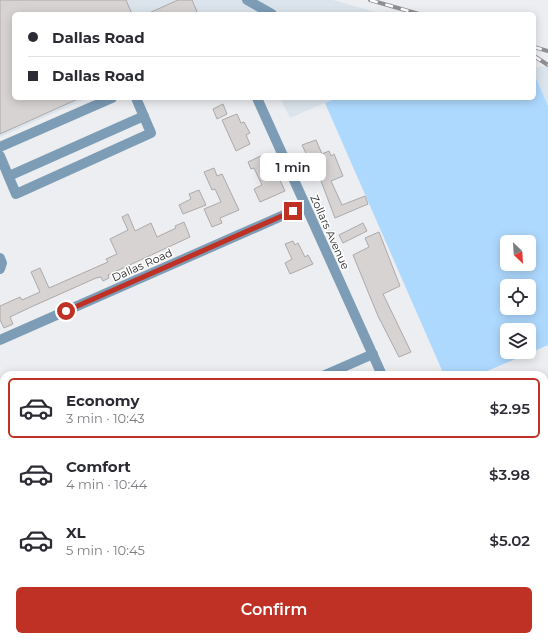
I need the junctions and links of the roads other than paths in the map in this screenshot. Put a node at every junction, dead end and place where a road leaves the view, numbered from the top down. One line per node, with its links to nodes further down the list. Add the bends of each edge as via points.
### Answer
1 (247, 0): 2 (street)
2 (268, 12)
3 (107, 100): 7 (street)
4 (137, 100): 6 (street)
5 (258, 100): 14 (street, Zollars Avenue)
6 (144, 116): 9 (street); 9 (street, via 151,133 16,194)
7 (0, 147)
8 (0, 156): 9 (street)
9 (8, 176)
10 (293, 211): 13 (street, Dallas Road)
11 (0, 258): 12 (street)
12 (0, 269)
13 (0, 340)
14 (373, 354): 15 (street); 16 (street, Zollars Avenue)
15 (334, 371)
16 (380, 371)

